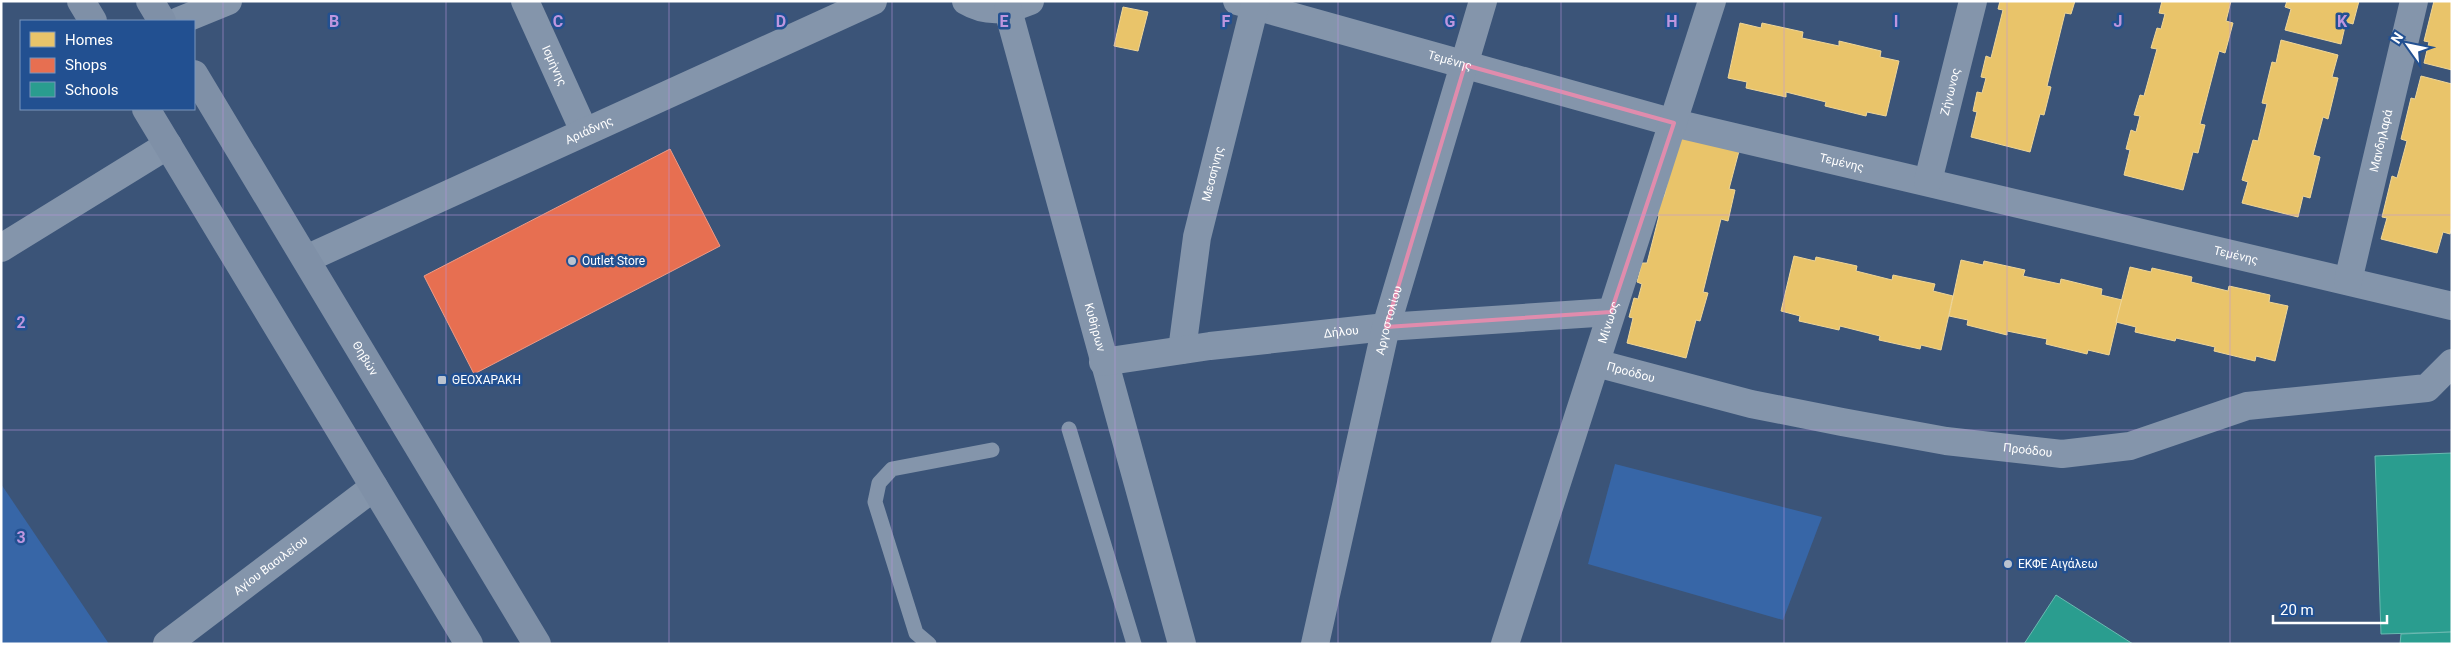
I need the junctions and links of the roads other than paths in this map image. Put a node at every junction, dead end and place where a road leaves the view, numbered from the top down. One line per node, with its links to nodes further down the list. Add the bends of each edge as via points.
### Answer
1 (81, 1): 13 (main road)
2 (150, 1): 14 (main road)
3 (228, 1): 15 (street)
4 (525, 1): 20 (street, Ισμήνης)
5 (873, 1): 20 (street, Αριάδνης)
6 (966, 1): 12 (street, via 988,9)
7 (1483, 1): 16 (street, Αργοστολίου)
8 (1712, 1): 19 (street, Μίνωος)
9 (1973, 1): 22 (street, Ζήνωνος)
10 (2414, 1): 25 (street, Μανδηλαρά)
11 (1249, 3): 16 (street, Τεμένης); 29 (street, Μεσσήνης, via 1197,236)
12 (1019, 6): 30 (street, Κυθήρων)
13 (92, 20)
14 (161, 20)
15 (181, 20)
16 (1465, 65): 19 (street, Τεμένης); 28 (street, Αργοστολίου)
17 (195, 76): 24 (main road, Θηβών)
18 (147, 110): 21 (main road)
19 (1674, 123): 22 (street, Τεμένης); 27 (street, Μίνωος)
20 (584, 131): 24 (street, Αριάδνης)
21 (168, 145): 23 (street); 35 (main road)
22 (1928, 181): 25 (street, Τεμένης)
23 (1, 248)
24 (306, 259): 39 (main road, Θηβών)
25 (2348, 281): 26 (street, Τεμένης)
26 (2452, 306)
27 (1611, 312): 28 (street, Δήλου); 31 (street, Μίνωος)
28 (1386, 327): 29 (street, Δήλου); 43 (street, Αργοστολίου)
29 (1182, 350): 30 (street, Δήλου)
30 (1103, 362): 42 (street, Κυθήρων)
31 (1596, 363): 32 (street, Προόδου, via 1751,404 1842,422 1946,441 2062,454 2130,446 2247,406 2427,388); 36 (street, Μίνωος)
32 (2452, 364)
33 (1069, 428): 41 (lane)
34 (992, 450): 40 (lane, via 892,469 879,482 875,502 916,633)
35 (374, 488): 37 (street, Αγίου Βασιλείου); 38 (main road)
36 (1501, 641)
37 (167, 644)
38 (468, 644)
39 (537, 644)
40 (929, 644)
41 (1134, 644)
42 (1182, 644)
43 (1315, 644)

